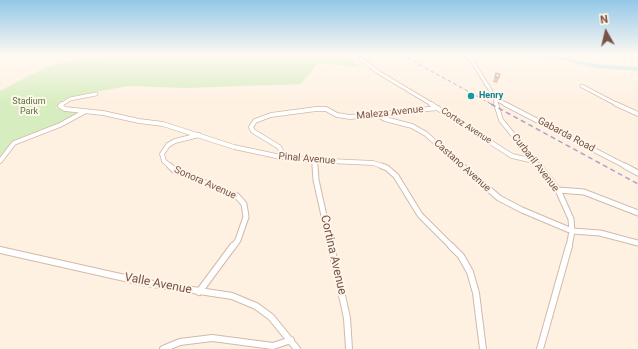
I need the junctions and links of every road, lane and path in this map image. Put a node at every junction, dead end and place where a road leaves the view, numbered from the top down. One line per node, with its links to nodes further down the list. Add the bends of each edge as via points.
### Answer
1 (377, 71): 6 (street, Cortez Avenue)
2 (478, 71): 5 (street, Curbaril Avenue)
3 (582, 86): 8 (street)
4 (96, 94): 7 (street, Pinal Avenue, via 70,99 60,106)
5 (494, 97): 14 (street, Curbaril Avenue, via 501,120); 15 (street, Gabarda Road)
6 (438, 108): 9 (street, Maleza Avenue); 14 (street, Cortez Avenue, via 512,156)
7 (85, 112): 10 (street, Pinal Avenue, via 163,124); 12 (street, via 54,128 14,143)
8 (638, 114)
9 (378, 115): 11 (street, Maleza Avenue, via 348,117 316,109 271,115 255,122 251,127 253,131 279,147 283,154); 18 (street, Castano Avenue, via 412,126 426,134 472,177 499,198)
10 (200, 135): 11 (street, Pinal Avenue, via 234,147); 21 (street, Sonora Avenue, via 168,145 162,154 164,161 174,170 237,196 244,204 246,217 238,240)
11 (281, 157): 13 (street, Pinal Avenue)
12 (0, 161)
13 (314, 161): 25 (street, Cortina Avenue, via 316,180 348,318); 26 (street, Pinal Avenue, via 373,163 385,167 394,174 420,215 461,256 470,272 476,293)
14 (534, 161): 16 (street, Curbaril Avenue)
15 (638, 173)
16 (558, 190): 17 (street, via 584,192); 18 (street, Curbaril Avenue, via 571,219)
17 (638, 213)
18 (572, 231): 19 (street, Castano Avenue, via 600,233); 27 (street, Curbaril Avenue)
19 (638, 243)
20 (0, 250): 21 (street, Valle Avenue)
21 (199, 292): 22 (street, Valle Avenue, via 232,296 256,306 271,317)
22 (291, 340): 23 (street, via 273,346 212,338 180,342); 24 (street, Valle Avenue)
23 (162, 349)
24 (297, 349)
25 (349, 349)
26 (482, 349)
27 (540, 349)

